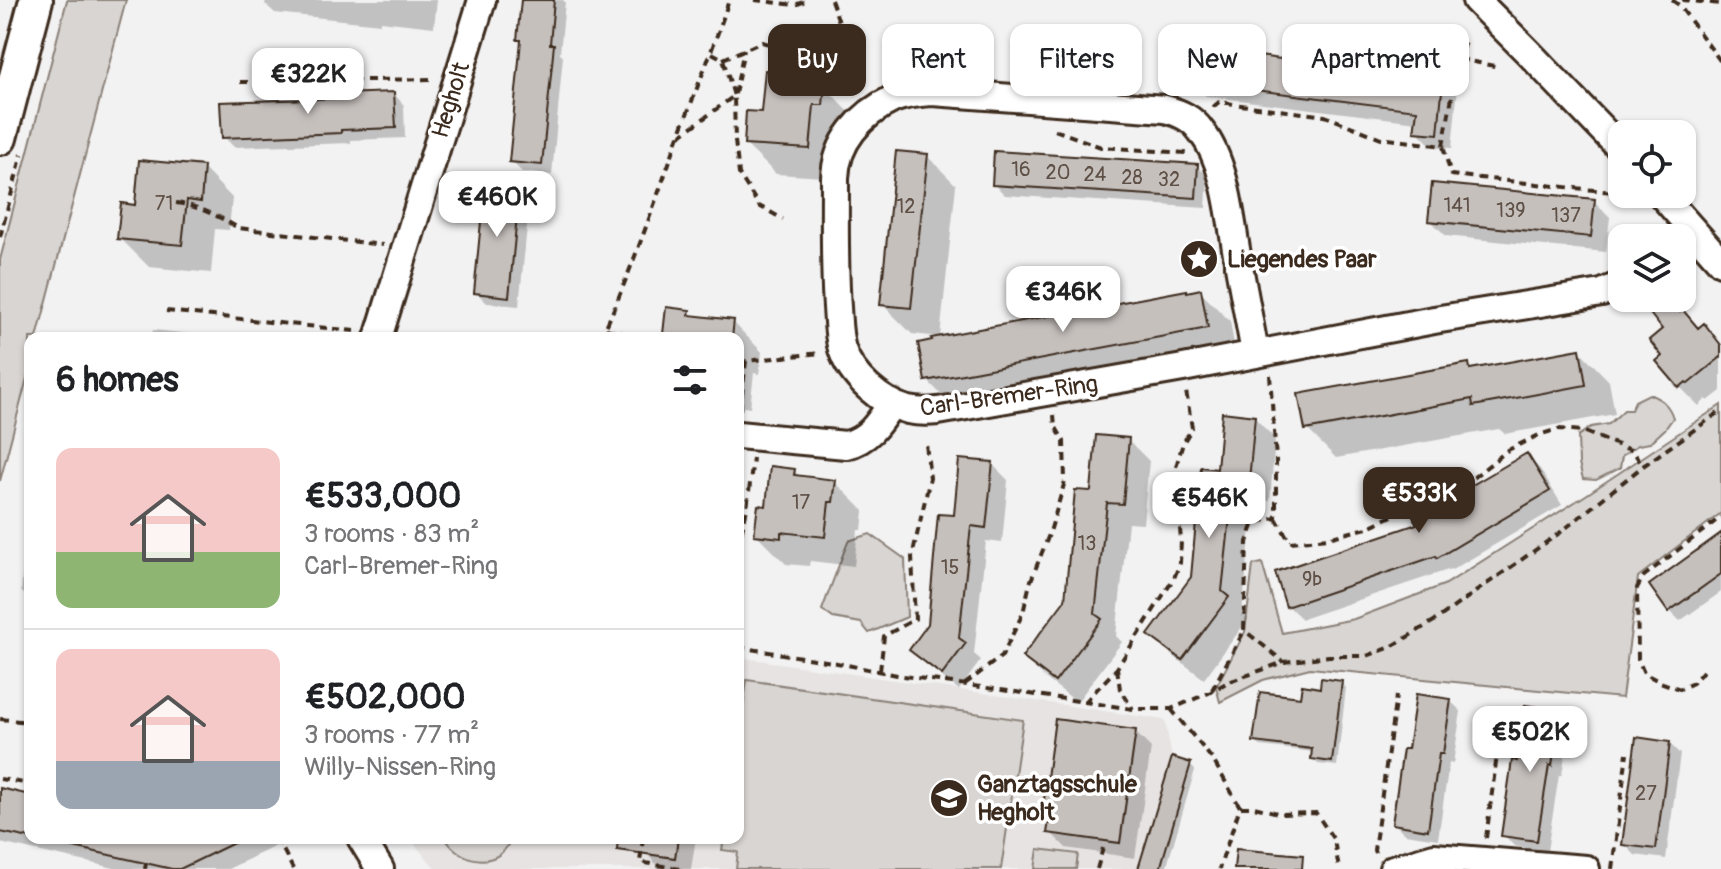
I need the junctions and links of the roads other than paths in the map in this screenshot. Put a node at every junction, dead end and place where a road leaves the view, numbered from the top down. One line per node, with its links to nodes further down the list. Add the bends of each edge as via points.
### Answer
1 (36, 0): 5 (main road)
2 (482, 0): 9 (street, Hegholt)
3 (1476, 0): 4 (street)
4 (1608, 135)
5 (0, 138)
6 (1696, 242): 7 (street)
7 (1721, 262)
8 (1608, 290): 10 (street, Carl-Bremer-Ring)
9 (371, 332)
10 (1261, 352): 11 (street, Carl-Bremer-Ring, via 929,412); 11 (street, Carl-Bremer-Ring, via 1211,145 1186,116 1165,109 932,92 905,95 856,126 835,166 842,349 861,380)
11 (892, 403): 12 (street, via 866,436 846,445)
12 (745, 429)
13 (365, 844): 15 (street)
14 (1386, 864): 16 (street, via 1434,857)
15 (380, 869)
16 (1586, 869)

